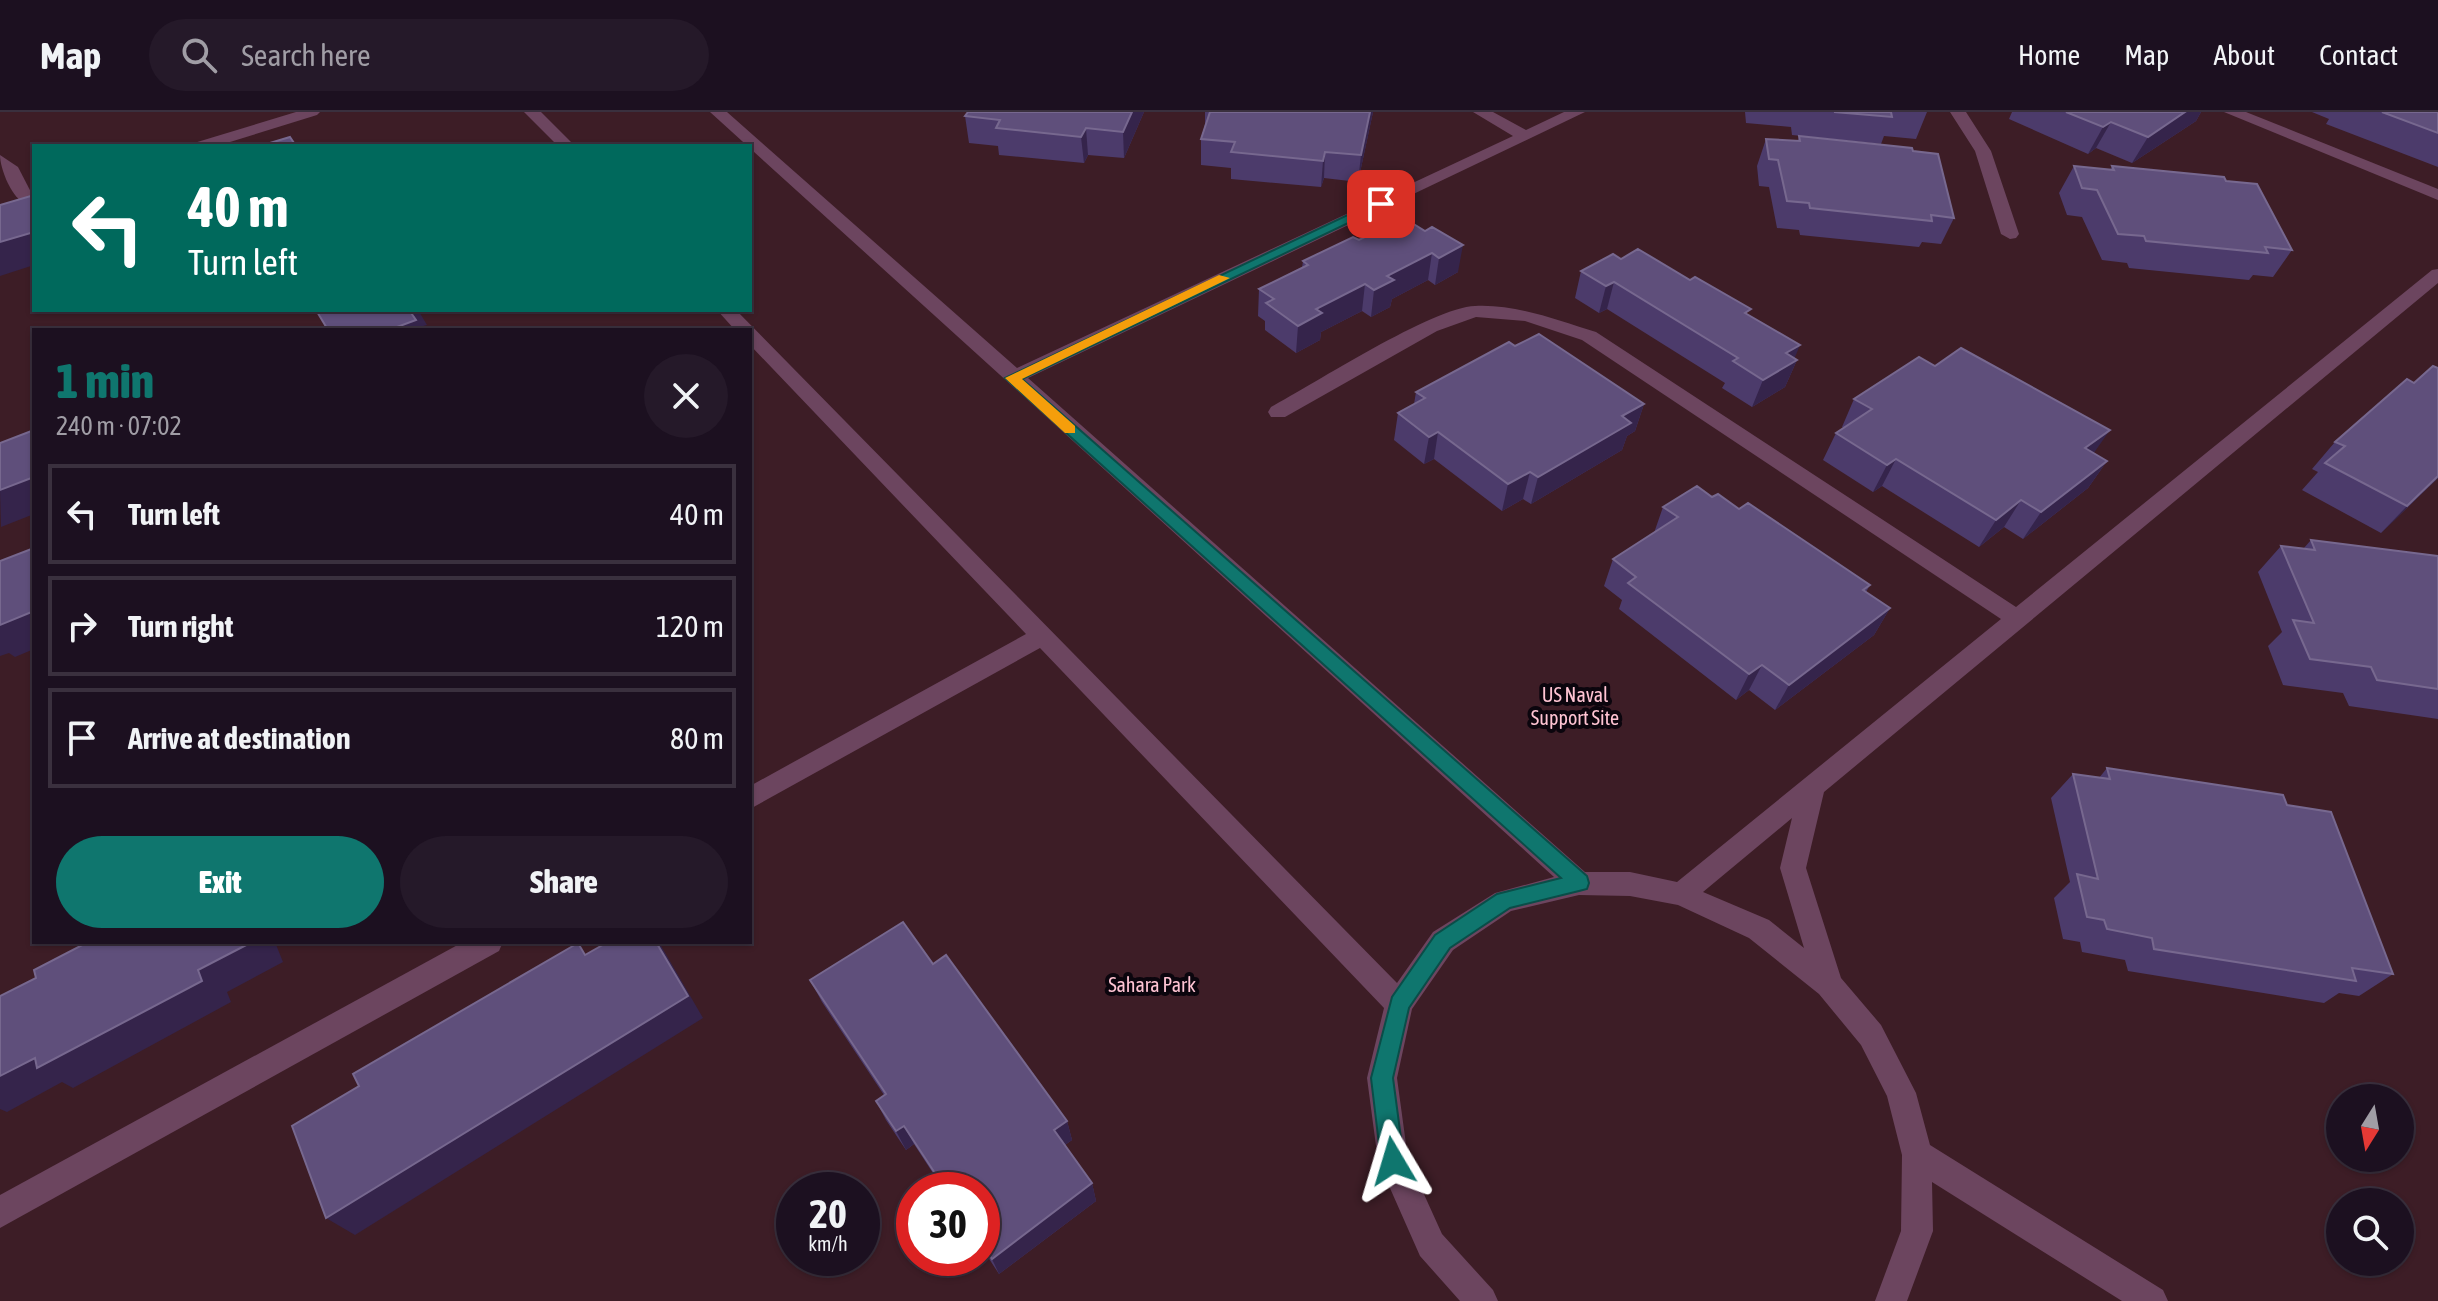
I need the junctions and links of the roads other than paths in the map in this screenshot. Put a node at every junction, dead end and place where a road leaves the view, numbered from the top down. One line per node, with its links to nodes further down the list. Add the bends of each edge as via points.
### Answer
1 (312, 112): 9 (street)
2 (532, 112): 10 (street)
3 (718, 112): 19 (street)
4 (1481, 112): 8 (street)
5 (1577, 112): 8 (street)
6 (1958, 112): 14 (street, via 1983,151)
7 (2232, 112): 12 (street)
8 (1525, 136): 19 (street)
9 (207, 144)
10 (565, 144)
11 (0, 160): 13 (street, via 12,170)
12 (2438, 195)
13 (24, 199)
14 (2010, 234)
15 (2438, 274): 21 (street)
16 (728, 312): 17 (street)
17 (744, 328)
18 (752, 336): 22 (street)
19 (1012, 378): 25 (street)
20 (1278, 412): 21 (street, via 1430,327 1474,311 1527,316 1589,336)
21 (2018, 619): 23 (street)
22 (1042, 636): 24 (street); 29 (street)
23 (1812, 788): 26 (street); 28 (street, via 1793,868)
24 (752, 797)
25 (1579, 883): 26 (street, via 1630,884); 29 (street, via 1504,901 1443,941)
26 (1681, 894): 28 (street, via 1759,929)
27 (485, 944): 31 (street)
28 (1829, 985): 30 (street, via 1871,1035 1883,1058 1901,1093)
29 (1399, 1004): 32 (street, via 1382,1078 1393,1161 1431,1245)
30 (1917, 1155): 33 (street, via 1917,1231); 34 (street)
31 (0, 1212)
32 (1482, 1301)
33 (1891, 1301)
34 (2152, 1301)

